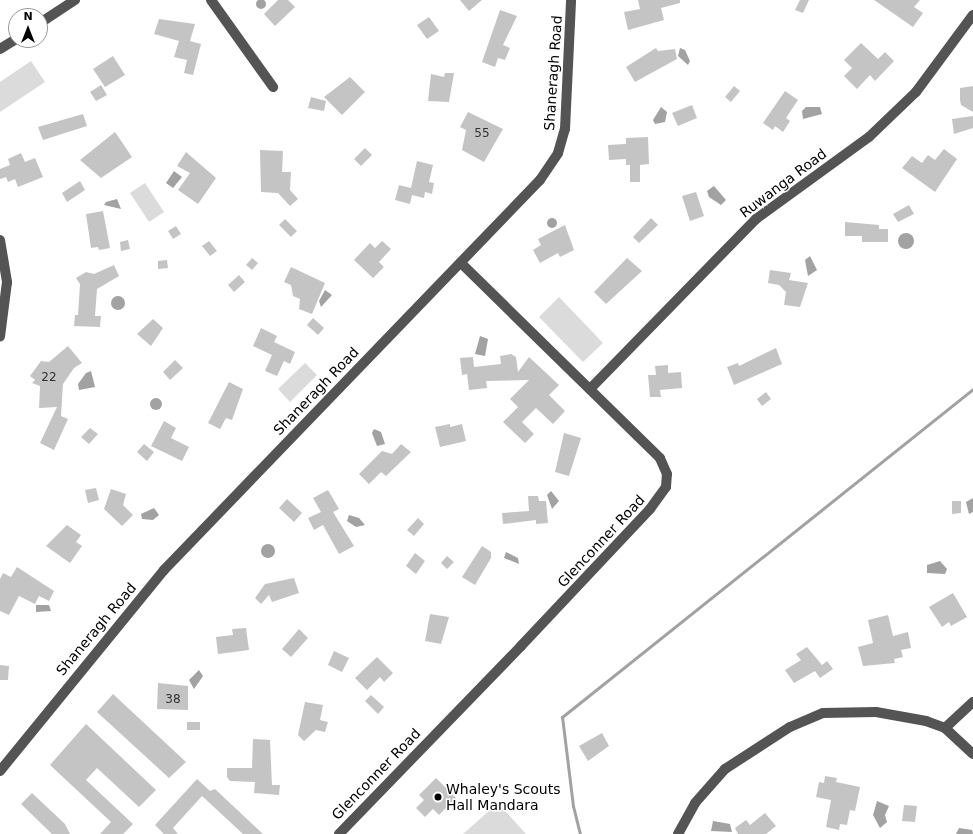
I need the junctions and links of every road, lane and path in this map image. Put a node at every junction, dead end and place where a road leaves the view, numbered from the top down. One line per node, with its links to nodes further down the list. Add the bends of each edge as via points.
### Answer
1 (75, 0): 5 (street)
2 (211, 0): 6 (street)
3 (571, 0): 8 (street, Shaneragh Road, via 565,129 558,153 540,180)
4 (973, 15): 10 (street, Ruwanga Road, via 916,92 869,137 756,219)
5 (48, 18)
6 (274, 87)
7 (0, 240): 9 (street, via 7,282)
8 (461, 263): 10 (street, Glenconner Road); 14 (street, Shaneragh Road, via 164,570)
9 (0, 337)
10 (590, 389): 15 (street, Glenconner Road, via 660,458 667,474 660,497)
11 (973, 702): 12 (street)
12 (945, 728): 13 (street); 16 (street, via 876,712 823,713 790,727 724,769 700,797)
13 (973, 754)
14 (0, 771)
15 (339, 834)
16 (678, 834)

